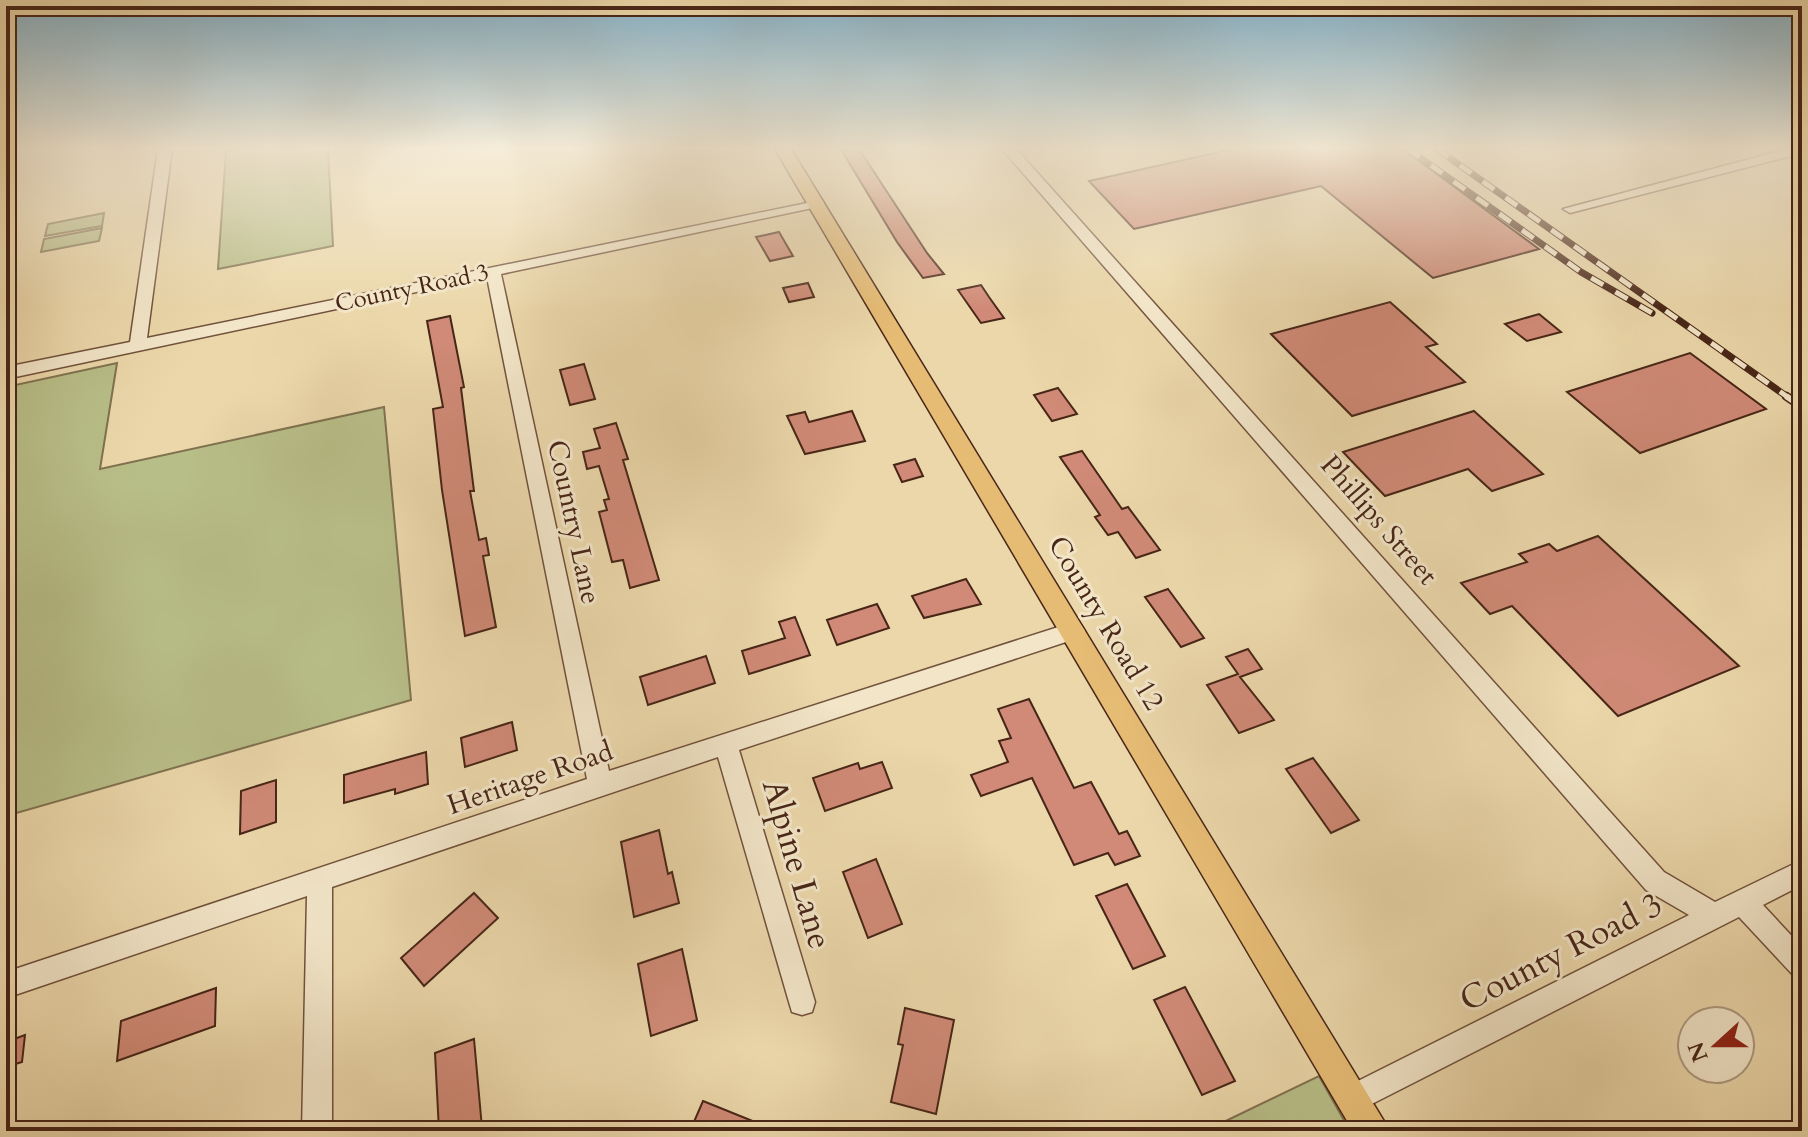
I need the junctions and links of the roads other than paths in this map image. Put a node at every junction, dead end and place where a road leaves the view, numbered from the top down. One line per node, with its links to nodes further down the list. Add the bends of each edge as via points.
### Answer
1 (158, 202): 7 (street)
2 (1056, 202): 15 (street, Phillips Street, via 1655,881)
3 (1597, 202): 5 (street)
4 (817, 203): 6 (street, County Road 3); 9 (main road, County Road 12)
5 (1570, 209)
6 (493, 270): 7 (street, County Road 3); 11 (street, Country Lane)
7 (138, 345): 8 (street, County Road 3)
8 (6, 373)
9 (1074, 631): 10 (street, Heritage Road); 19 (main road, County Road 12)
10 (726, 745): 11 (street, Heritage Road); 18 (street, Alpine Lane)
11 (600, 785): 13 (street, Heritage Road)
12 (1802, 872): 14 (street, County Road 3)
13 (320, 880): 17 (street, Heritage Road); 20 (street)
14 (1742, 901): 15 (street, County Road 3); 16 (street)
15 (1714, 916): 19 (street, County Road 3)
16 (1802, 966)
17 (6, 985)
18 (802, 1002)
19 (1354, 1098): 21 (main road, County Road 12)
20 (317, 1131)
21 (1373, 1131)

